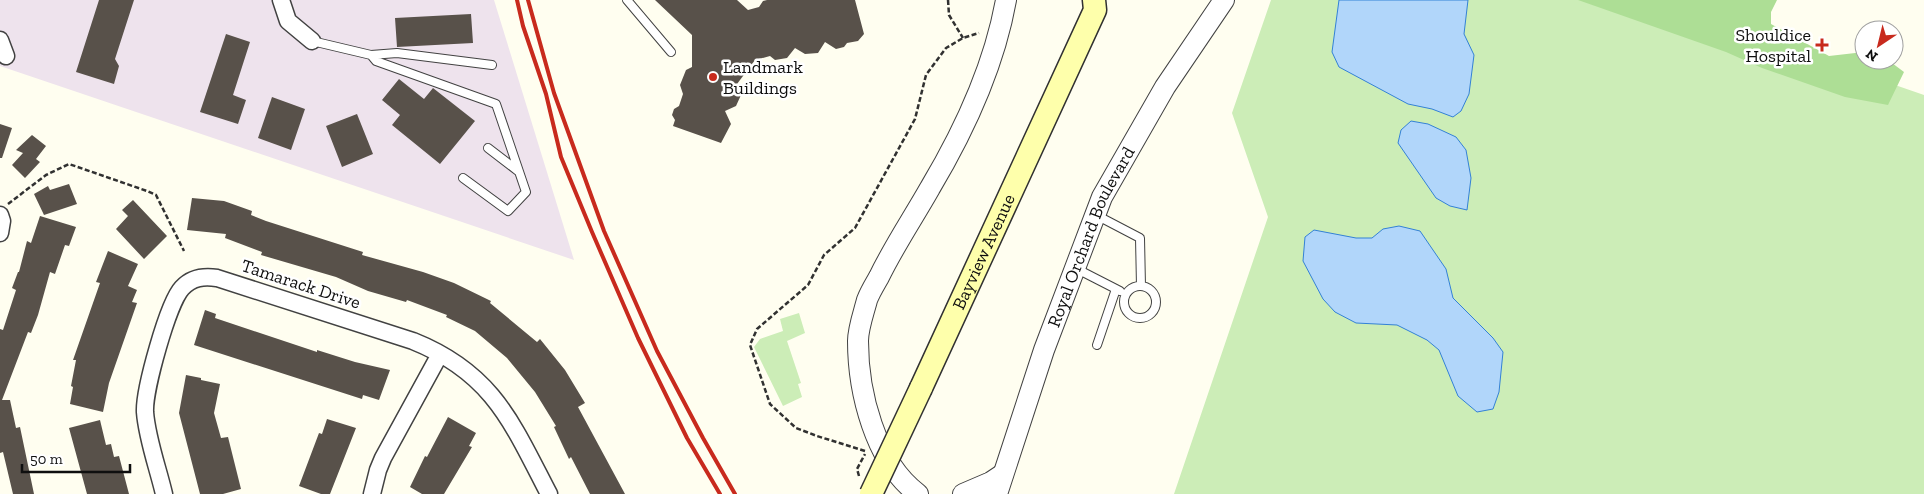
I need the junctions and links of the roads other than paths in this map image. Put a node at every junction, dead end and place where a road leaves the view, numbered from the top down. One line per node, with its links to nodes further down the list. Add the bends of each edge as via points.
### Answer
1 (281, 0): 7 (street, via 288,21)
2 (627, 0): 8 (lane)
3 (1006, 0): 29 (street, via 1001,27 977,96 955,144 872,290 858,339 863,394 880,447 907,485)
4 (1224, 0): 16 (street, Royal Orchard Boulevard, via 1146,118)
5 (1100, 3): 28 (main road, Bayview Avenue, bridge)
6 (0, 40): 10 (street)
7 (312, 41): 9 (lane)
8 (671, 52)
9 (371, 55): 11 (lane, via 397,53); 13 (lane, via 376,61 496,104)
10 (6, 56)
11 (492, 64)
12 (488, 148): 13 (lane)
13 (518, 170): 14 (lane, via 526,192 508,212)
14 (463, 178)
15 (4, 210): 17 (street)
16 (1095, 215): 18 (street, Royal Orchard Boulevard); 19 (lane, via 1140,238)
17 (0, 233)
18 (1075, 268): 20 (lane); 24 (street, Royal Orchard Boulevard)
19 (1141, 286): 21 (lane); 21 (lane, via 1150,290 1155,298 1154,309 1146,316 1136,317 1127,311)
20 (1116, 289): 21 (lane); 22 (lane)
21 (1126, 294)
22 (1097, 345)
23 (440, 354): 25 (street, Tamarack Drive, via 413,342 217,278 189,281 174,302 146,396 146,421); 26 (street, via 383,458); 27 (street, Tamarack Drive, via 476,379 504,410)
24 (1003, 474): 30 (street); 31 (street, Royal Orchard Boulevard); 32 (street)
25 (164, 494)
26 (372, 494)
27 (549, 494)
28 (871, 494)
29 (919, 494)
30 (963, 494)
31 (998, 494)
32 (1011, 494)

